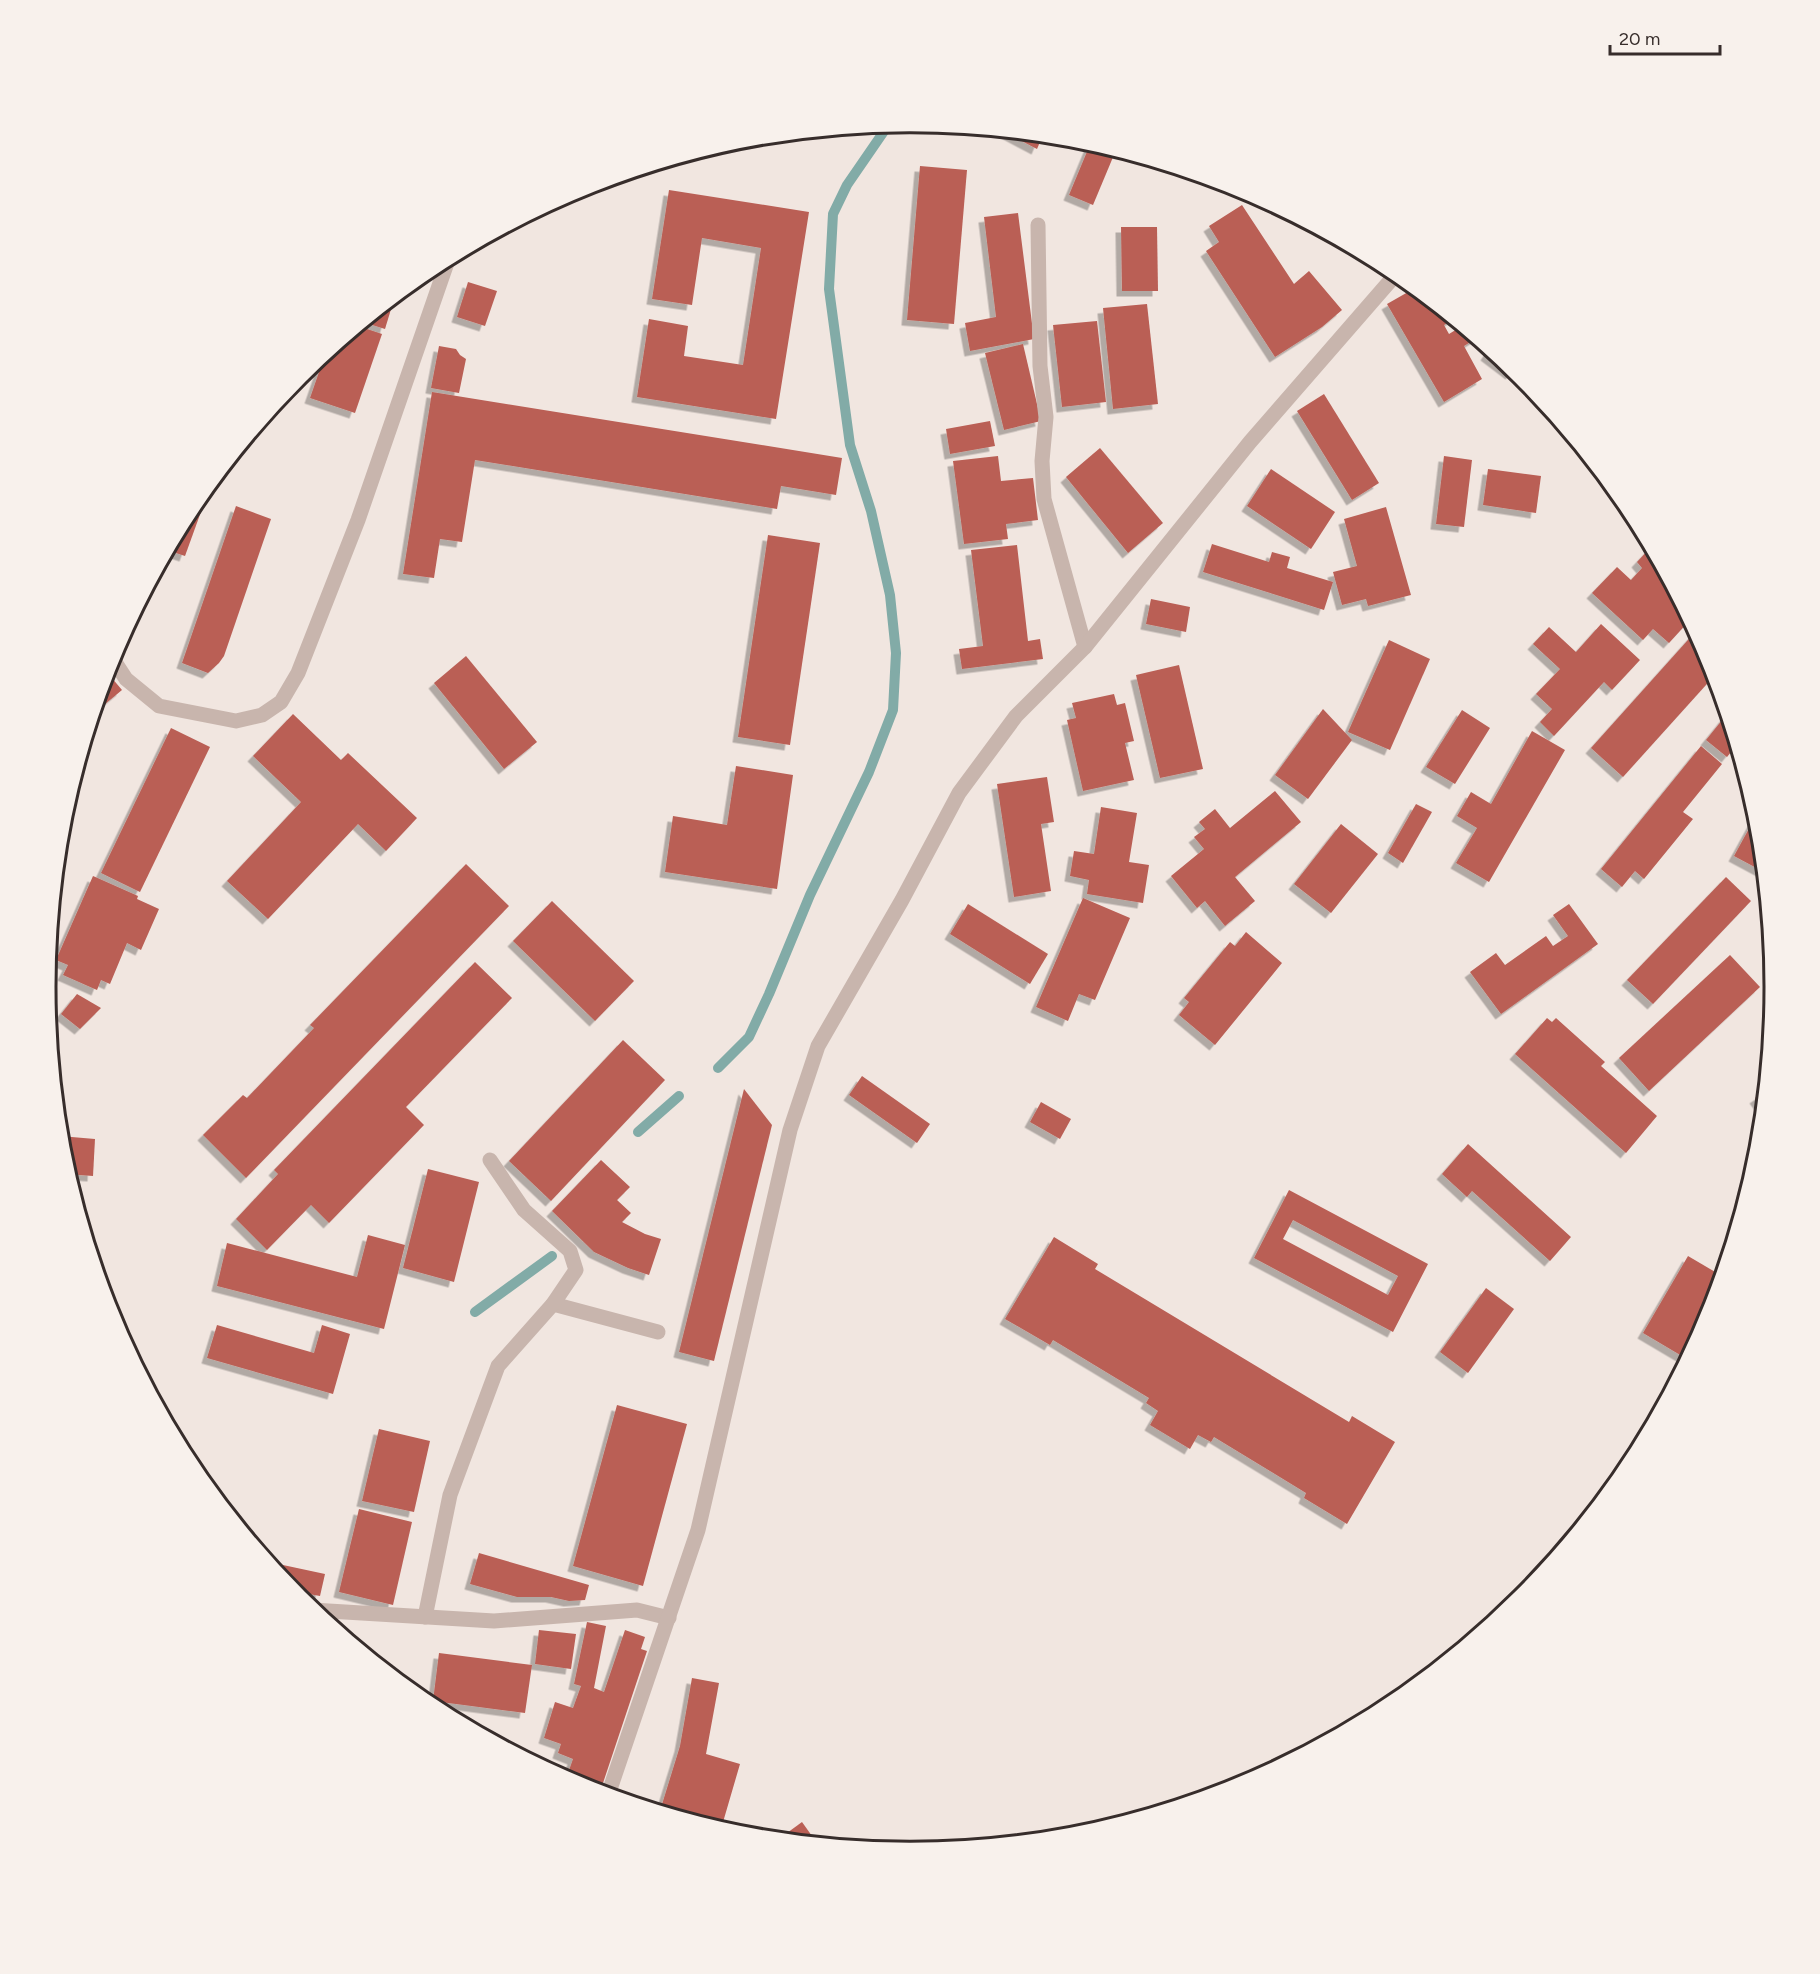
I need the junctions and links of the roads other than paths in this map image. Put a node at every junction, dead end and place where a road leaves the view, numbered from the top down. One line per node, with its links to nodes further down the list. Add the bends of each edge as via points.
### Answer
1 (1038, 225): 4 (street, via 1040,366 1046,417 1044,499)
2 (444, 271): 5 (street, via 358,520 298,673 281,702 262,715 236,721 159,706)
3 (1390, 281): 4 (street, via 1250,442)
4 (1085, 647): 11 (street, via 1016,716 959,793 818,1046 790,1130 698,1530)
5 (118, 667)
6 (490, 1160): 7 (street, via 524,1210 570,1251 576,1270)
7 (553, 1304): 8 (street); 10 (street, via 498,1366 450,1495)
8 (658, 1332)
9 (328, 1611): 10 (street)
10 (425, 1617): 11 (street, via 494,1621 637,1610)
11 (669, 1618): 12 (street)
12 (611, 1787)

